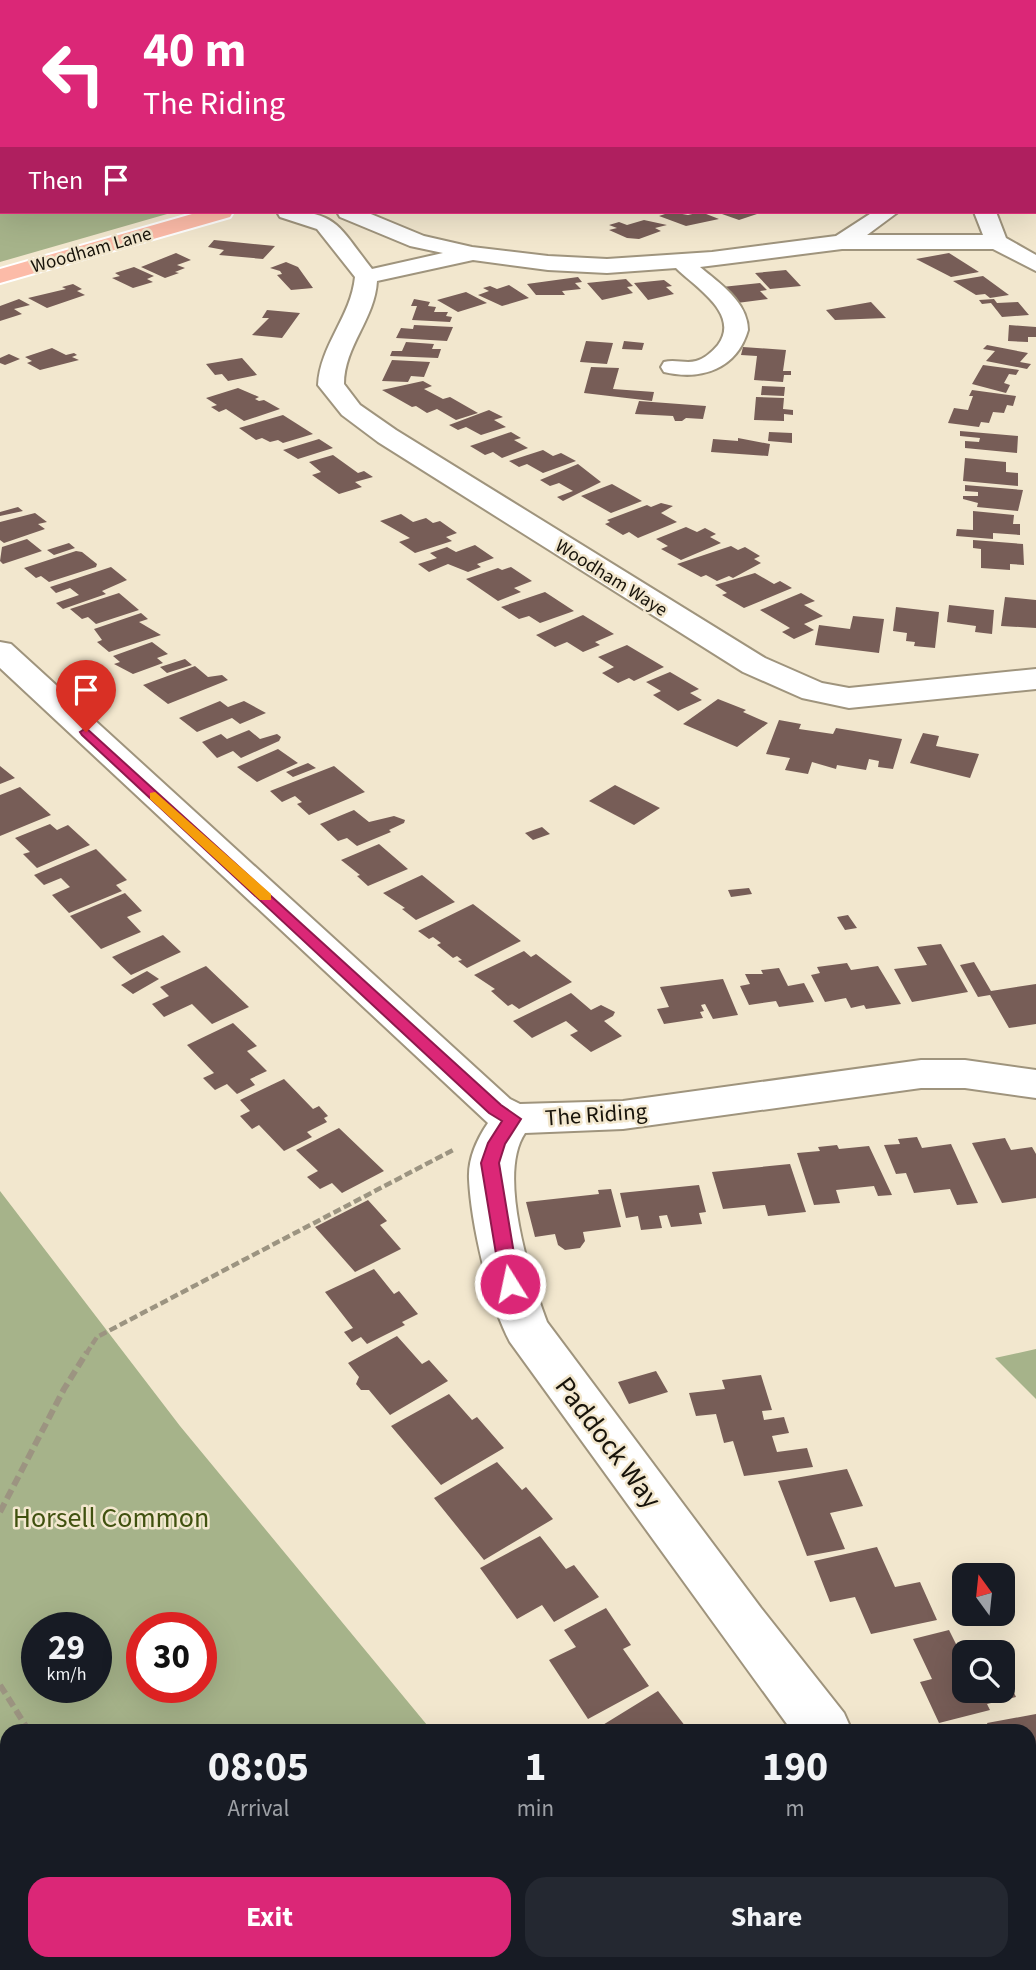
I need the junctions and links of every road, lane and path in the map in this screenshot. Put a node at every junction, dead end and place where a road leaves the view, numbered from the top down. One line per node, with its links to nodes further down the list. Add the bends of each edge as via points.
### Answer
1 (215, 214): 13 (main road, Woodham Lane)
2 (295, 214): 7 (street)
3 (346, 214): 7 (street)
4 (351, 214): 10 (street, via 418,241)
5 (884, 214): 8 (street)
6 (986, 214): 9 (street)
7 (321, 221): 14 (street)
8 (842, 242): 9 (street); 11 (street)
9 (998, 242): 12 (street)
10 (473, 253): 11 (street, via 627,267); 14 (street)
11 (682, 262): 15 (street, via 731,310 737,329 729,347 703,373)
12 (1036, 264)
13 (0, 276)
14 (366, 277): 17 (street, Woodham Waye, via 361,306 331,372 335,394 351,410 398,444 754,665 813,691 849,698)
15 (673, 368)
16 (0, 651): 19 (street, The Riding, via 495,1109)
17 (1036, 679)
18 (1036, 1084): 19 (street, The Riding, via 965,1074 921,1074 623,1115)
19 (513, 1119): 20 (path, via 97,1337); 23 (street, Paddock Way, via 496,1143 490,1177 510,1284 526,1329)
20 (0, 1512)
21 (0, 1685): 22 (path)
22 (25, 1724)
23 (820, 1724)

